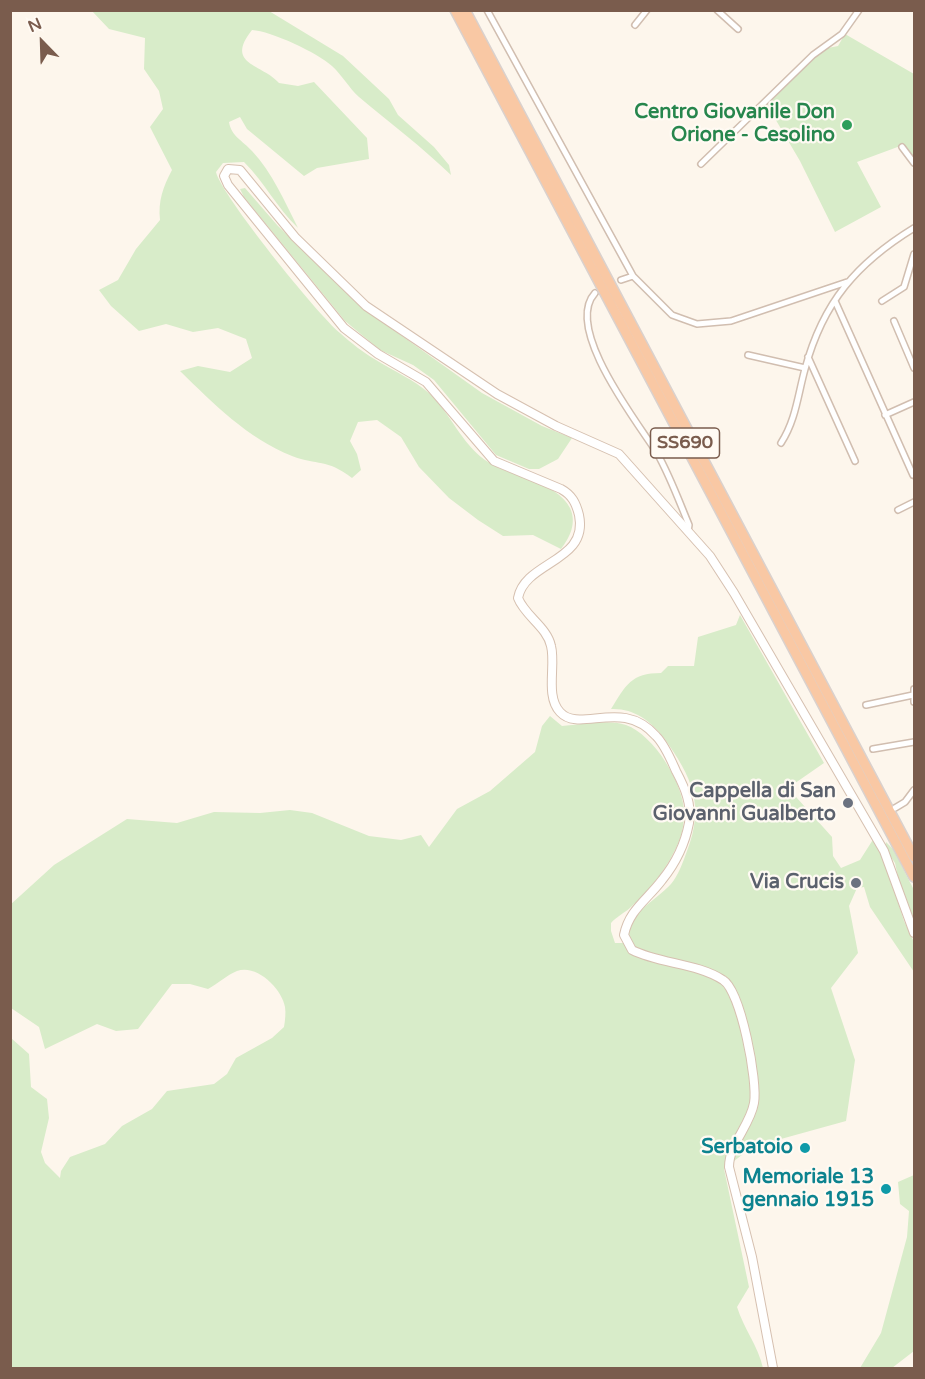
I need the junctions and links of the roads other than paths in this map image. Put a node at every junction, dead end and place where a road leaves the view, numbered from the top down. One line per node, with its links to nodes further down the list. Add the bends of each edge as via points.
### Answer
1 (455, 10): 41 (highway, SS690)
2 (465, 10): 40 (highway, SS690)
3 (487, 10): 14 (street)
4 (647, 10): 7 (street)
5 (717, 10): 8 (street)
6 (859, 10): 11 (street, via 842,34 813,55)
7 (635, 25)
8 (738, 29)
9 (902, 147): 10 (street)
10 (915, 163)
11 (701, 164)
12 (915, 228): 16 (street, via 881,249)
13 (915, 254): 19 (street, via 904,287)
14 (633, 276): 15 (street); 16 (street, via 675,317 704,324 750,317)
15 (621, 280)
16 (847, 282): 18 (street)
17 (595, 293): 32 (street, via 588,305 588,317 604,370 666,471 689,525)
18 (835, 301): 22 (street); 26 (street)
19 (882, 302)
20 (894, 321): 24 (street)
21 (748, 355): 23 (street)
22 (808, 357): 23 (street); 28 (street)
23 (805, 368): 27 (street, via 792,423)
24 (915, 368)
25 (915, 402): 26 (street)
26 (885, 415): 29 (street)
27 (781, 443)
28 (855, 461)
29 (913, 475)
30 (915, 502): 31 (street)
31 (898, 510)
32 (688, 531): 42 (main road, via 734,593 884,851); 43 (main road, via 619,454 497,394 366,306 295,237 240,170 235,167 225,172 228,185 344,328 378,354 426,382 494,460 570,494 577,507 580,530 572,548 528,579 518,598 522,609 551,642 553,693 559,711 579,720 615,715 637,720 660,741 686,791 690,816 685,839 662,881 630,914 624,935 632,950 717,977 728,983 732,991 744,1026 755,1093 747,1125 730,1154 729,1167 752,1257)
33 (914, 692): 34 (street); 35 (street)
34 (915, 702)
35 (866, 705)
36 (915, 742): 37 (street)
37 (873, 749)
38 (915, 790): 39 (street)
39 (895, 808)
40 (915, 857)
41 (915, 877)
42 (915, 933)
43 (773, 1368)

